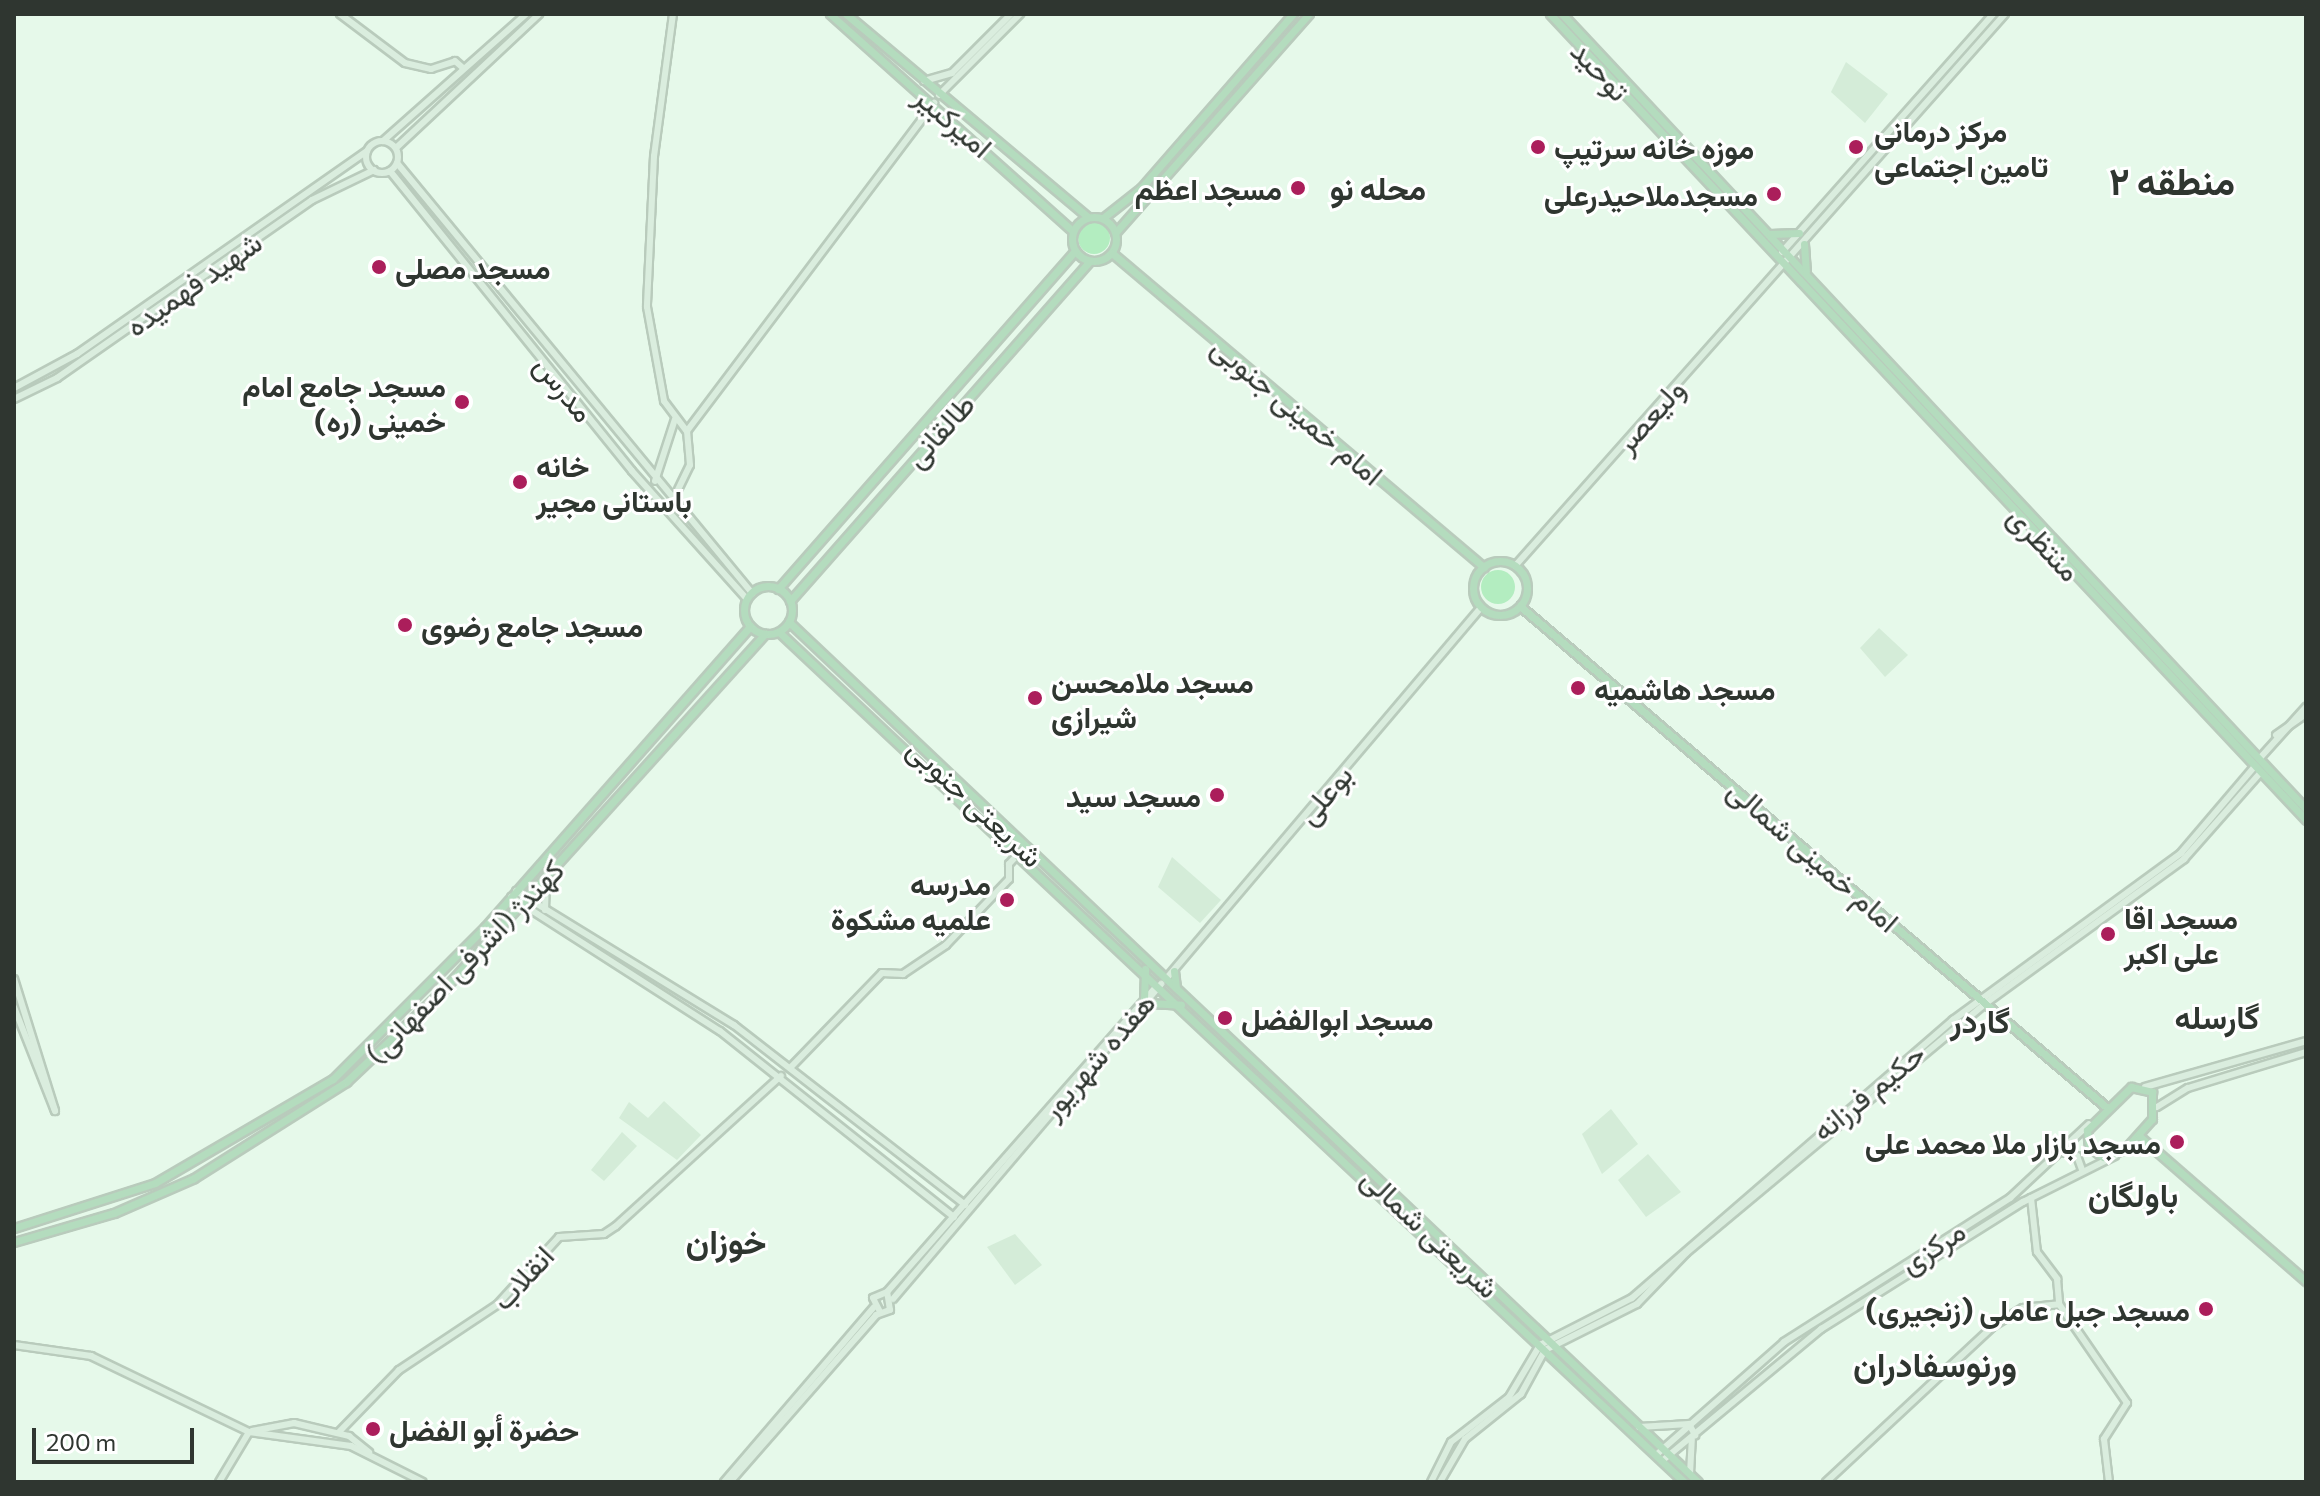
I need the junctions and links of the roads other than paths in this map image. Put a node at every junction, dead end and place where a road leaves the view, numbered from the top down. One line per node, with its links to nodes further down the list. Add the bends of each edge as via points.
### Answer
1 (340, 14): 18 (main road, via 405,63 431,69 455,61)
2 (526, 14): 18 (main road)
3 (539, 14): 23 (main road)
4 (673, 14): 59 (main road, via 647,307 664,401)
5 (830, 14): 21 (main road, امیرکبیر)
6 (846, 14): 19 (main road, امیرکبیر)
7 (1011, 14): 19 (main road, via 952,73)
8 (1020, 14): 20 (main road)
9 (1293, 14): 15 (main road)
10 (1309, 14): 16 (main road)
11 (1550, 14): 17 (main road, توحید)
12 (1562, 14): 17 (main road, توحید)
13 (1993, 14): 28 (main road)
14 (2005, 14): 32 (main road, ولیعصر)
15 (1263, 48): 16 (main road); 31 (main road)
16 (1272, 55): 38 (main road)
17 (1599, 61): 42 (main road, توحید); 48 (main road, توحید)
18 (463, 68): 22 (main road)
19 (923, 82): 20 (main road, امیرکبیر)
20 (939, 95): 30 (main road, امیرکبیر)
21 (934, 103): 35 (main road, امیرکبیر); 60 (main road)
22 (383, 141): 23 (main road); 24 (main road)
23 (396, 148): 25 (main road)
24 (367, 151): 26 (main road); 29 (main road, شهید فهمیده)
25 (397, 163): 27 (main road); 55 (main road, مدرس)
26 (374, 170): 27 (main road); 34 (main road, شهید فهمیده)
27 (390, 171): 56 (main road, مدرس)
28 (1825, 203): 32 (main road); 43 (main road)
29 (286, 206): 33 (main road, شهید فهمیده); 34 (main road)
30 (1072, 208): 35 (main road); 36 (main road, امیرکبیر)
31 (1117, 210): 37 (main road); 38 (main road)
32 (1833, 211): 44 (main road, ولیعصر)
33 (274, 214): 39 (main road); 57 (main road, شهید فهمیده, via 77,354)
34 (291, 214): 39 (main road, شهید فهمیده)
35 (1064, 217): 40 (main road, امیرکبیر)
36 (1088, 217): 37 (main road); 40 (main road)
37 (1103, 218): 41 (main road)
38 (1126, 219): 41 (main road)
39 (280, 222): 58 (main road, شهید فهمیده, via 57,378)
40 (1073, 231): 46 (main road)
41 (1116, 232): 47 (main road)
42 (1767, 233): 43 (main road); 45 (main road, توحید)
43 (1799, 233): 45 (main road)
44 (1804, 244): 49 (main road, ولیعصر); 54 (main road)
45 (1784, 250): 48 (main road); 49 (main road, توحید)
46 (1075, 251): 50 (main road); 51 (main road, طالقانی)
47 (1112, 253): 50 (main road); 66 (main road, امام خمینی جنوبی)
48 (1777, 258): 52 (main road, توحید)
49 (1791, 258): 52 (main road, ولیعصر); 54 (main road, منتظری)
50 (1090, 261): 53 (main road, طالقانی)
51 (1069, 264): 53 (main road); 67 (main road, طالقانی)
52 (1784, 265): 64 (main road, منتظری); 65 (main road, ولیعصر)
53 (1078, 273): 69 (main road, طالقانی)
54 (1808, 277): 63 (main road, منتظری)
55 (562, 367): 56 (main road); 61 (main road, مدرس)
56 (555, 375): 68 (main road, مدرس)
57 (14, 388)
58 (14, 399)
59 (675, 419): 60 (main road); 61 (main road)
60 (687, 431): 62 (main road, via 690,465)
61 (655, 481): 62 (main road, مدرس)
62 (672, 502): 68 (main road, مدرس)
63 (2029, 512): 64 (main road); 79 (main road, منتظری)
64 (2022, 519): 79 (main road, منتظری)
65 (1515, 566): 66 (main road); 70 (main road, via 1527,586)
66 (1484, 567): 71 (main road, via 1473,586)
67 (778, 589): 68 (main road); 69 (main road)
68 (750, 596): 73 (main road)
69 (790, 601): 72 (main road)
70 (1520, 606): 71 (main road, via 1504,615); 95 (main road, امام خمینی شمالی)
71 (1481, 608): 91 (main road, بوعلی)
72 (789, 622): 74 (main road); 93 (main road, شریعتی جنوبی)
73 (747, 628): 75 (main road); 76 (main road); 87 (main road, کهندژ (اشرفی اصفهانی))
74 (779, 632): 75 (main road); 85 (main road, شریعتی جنوبی)
75 (765, 634): 76 (main road, کهندژ (اشرفی اصفهانی))
76 (754, 640): 86 (main road, کهندژ (اشرفی اصفهانی))
77 (2306, 707): 80 (main road)
78 (2306, 714): 80 (main road)
79 (2227, 729): 81 (main road, منتظری)
80 (2273, 737): 81 (main road, حکیم فرزانه)
81 (2259, 766): 82 (main road, منتظری); 82 (main road, منتظری); 95 (main road, حکیم فرزانه, via 2181,853)
82 (2287, 794): 83 (main road, منتظری); 84 (main road, منتظری)
83 (2306, 809)
84 (2306, 820)
85 (1020, 852): 90 (main road, شریعتی جنوبی); 101 (main road, via 1009,864 1009,879 946,945 903,974 882,973)
86 (546, 876): 88 (main road, کهندژ (اشرفی اصفهانی)); 89 (main road)
87 (514, 894): 88 (main road); 121 (main road, کهندژ (اشرفی اصفهانی), via 393,1023 279,1116 155,1183)
88 (524, 902): 89 (main road); 123 (main road, کهندژ (اشرفی اصفهانی), via 416,1019 278,1130 150,1199)
89 (544, 913): 101 (main road); 102 (main road)
90 (1145, 969): 93 (main road, شریعتی جنوبی); 96 (main road)
91 (1174, 971): 93 (main road, بوعلی); 94 (main road)
92 (14, 979): 98 (main road, via 55,1111)
93 (1164, 982): 94 (main road, شریعتی شمالی); 96 (main road, هفده شهریور); 97 (main road, شریعتی شمالی)
94 (1176, 988): 131 (main road, شریعتی شمالی)
95 (1983, 1001): 106 (main road, امام خمینی شمالی); 131 (main road, حکیم فرزانه, via 1760,1186 1637,1304)
96 (1146, 1002): 97 (main road); 116 (main road, هفده شهریور); 126 (main road, هفده شهریور)
97 (1182, 1005): 131 (main road, شریعتی شمالی)
98 (14, 1007)
99 (2306, 1041): 103 (main road)
100 (2306, 1052): 105 (main road)
101 (790, 1068): 113 (main road)
102 (781, 1076): 115 (main road); 137 (main road, انقلاب, via 616,1226 604,1234 559,1237 497,1305 399,1370)
103 (2164, 1082): 104 (main road); 105 (main road, via 2162,1092)
104 (2145, 1087): 106 (main road, via 2124,1090); 107 (main road)
105 (2169, 1096): 107 (main road)
106 (2105, 1106): 108 (main road)
107 (2157, 1107): 109 (main road)
108 (2091, 1121): 110 (main road, مرکزی); 111 (main road, via 2089,1147)
109 (2139, 1136): 111 (main road); 124 (main road)
110 (2060, 1153): 112 (main road, via 2076,1155); 119 (main road, مرکزی, via 2028,1185)
111 (2115, 1156): 112 (main road, مرکزی)
112 (2082, 1170): 114 (main road, مرکزی)
113 (946, 1193): 115 (main road); 116 (main road)
114 (2031, 1198): 117 (main road, مرکزی); 120 (main road)
115 (938, 1201): 118 (main road)
116 (965, 1205): 118 (main road, هفده شهریور)
117 (2012, 1209): 120 (main road); 122 (main road, مرکزی)
118 (954, 1217): 125 (main road, هفده شهریور)
119 (1976, 1218): 122 (main road); 133 (main road, مرکزی, via 1814,1320)
120 (2029, 1220): 127 (main road, via 2041,1258 2057,1279)
121 (14, 1228)
122 (1981, 1230): 138 (main road, مرکزی, via 1821,1329)
123 (14, 1242)
124 (2306, 1281)
125 (887, 1292): 126 (main road); 128 (main road, هفده شهریور, via 874,1295)
126 (893, 1299): 129 (main road, هفده شهریور)
127 (2059, 1304): 150 (main road, via 2023,1308 1992,1327); 151 (main road, via 2127,1403 2104,1439)
128 (874, 1307): 129 (main road); 145 (main road)
129 (880, 1312): 145 (main road, هفده شهریور)
130 (14, 1345): 136 (main road, via 91,1356)
131 (1545, 1346): 132 (main road); 134 (main road, شریعتی شمالی); 141 (main road, شریعتی شمالی)
132 (1525, 1372): 146 (main road, via 1509,1397 1451,1442); 147 (main road, via 1512,1405 1458,1448)
133 (1689, 1424): 134 (main road); 138 (main road); 141 (main road, مرکزی)
134 (1639, 1427): 141 (main road, شریعتی شمالی)
135 (317, 1428): 136 (main road, via 294,1423); 137 (main road); 139 (main road)
136 (249, 1432): 139 (main road); 143 (main road)
137 (339, 1432): 140 (main road)
138 (1694, 1435): 141 (main road, مرکزی); 142 (main road)
139 (313, 1443): 140 (main road)
140 (371, 1455): 144 (main road)
141 (1662, 1455): 142 (main road, شریعتی شمالی); 148 (main road, شریعتی شمالی)
142 (1690, 1474): 149 (main road, شریعتی شمالی)
143 (219, 1482)
144 (423, 1482)
145 (727, 1482)
146 (1431, 1482)
147 (1440, 1482)
148 (1684, 1482)
149 (1698, 1482)
150 (1826, 1482)
151 (2109, 1482)

